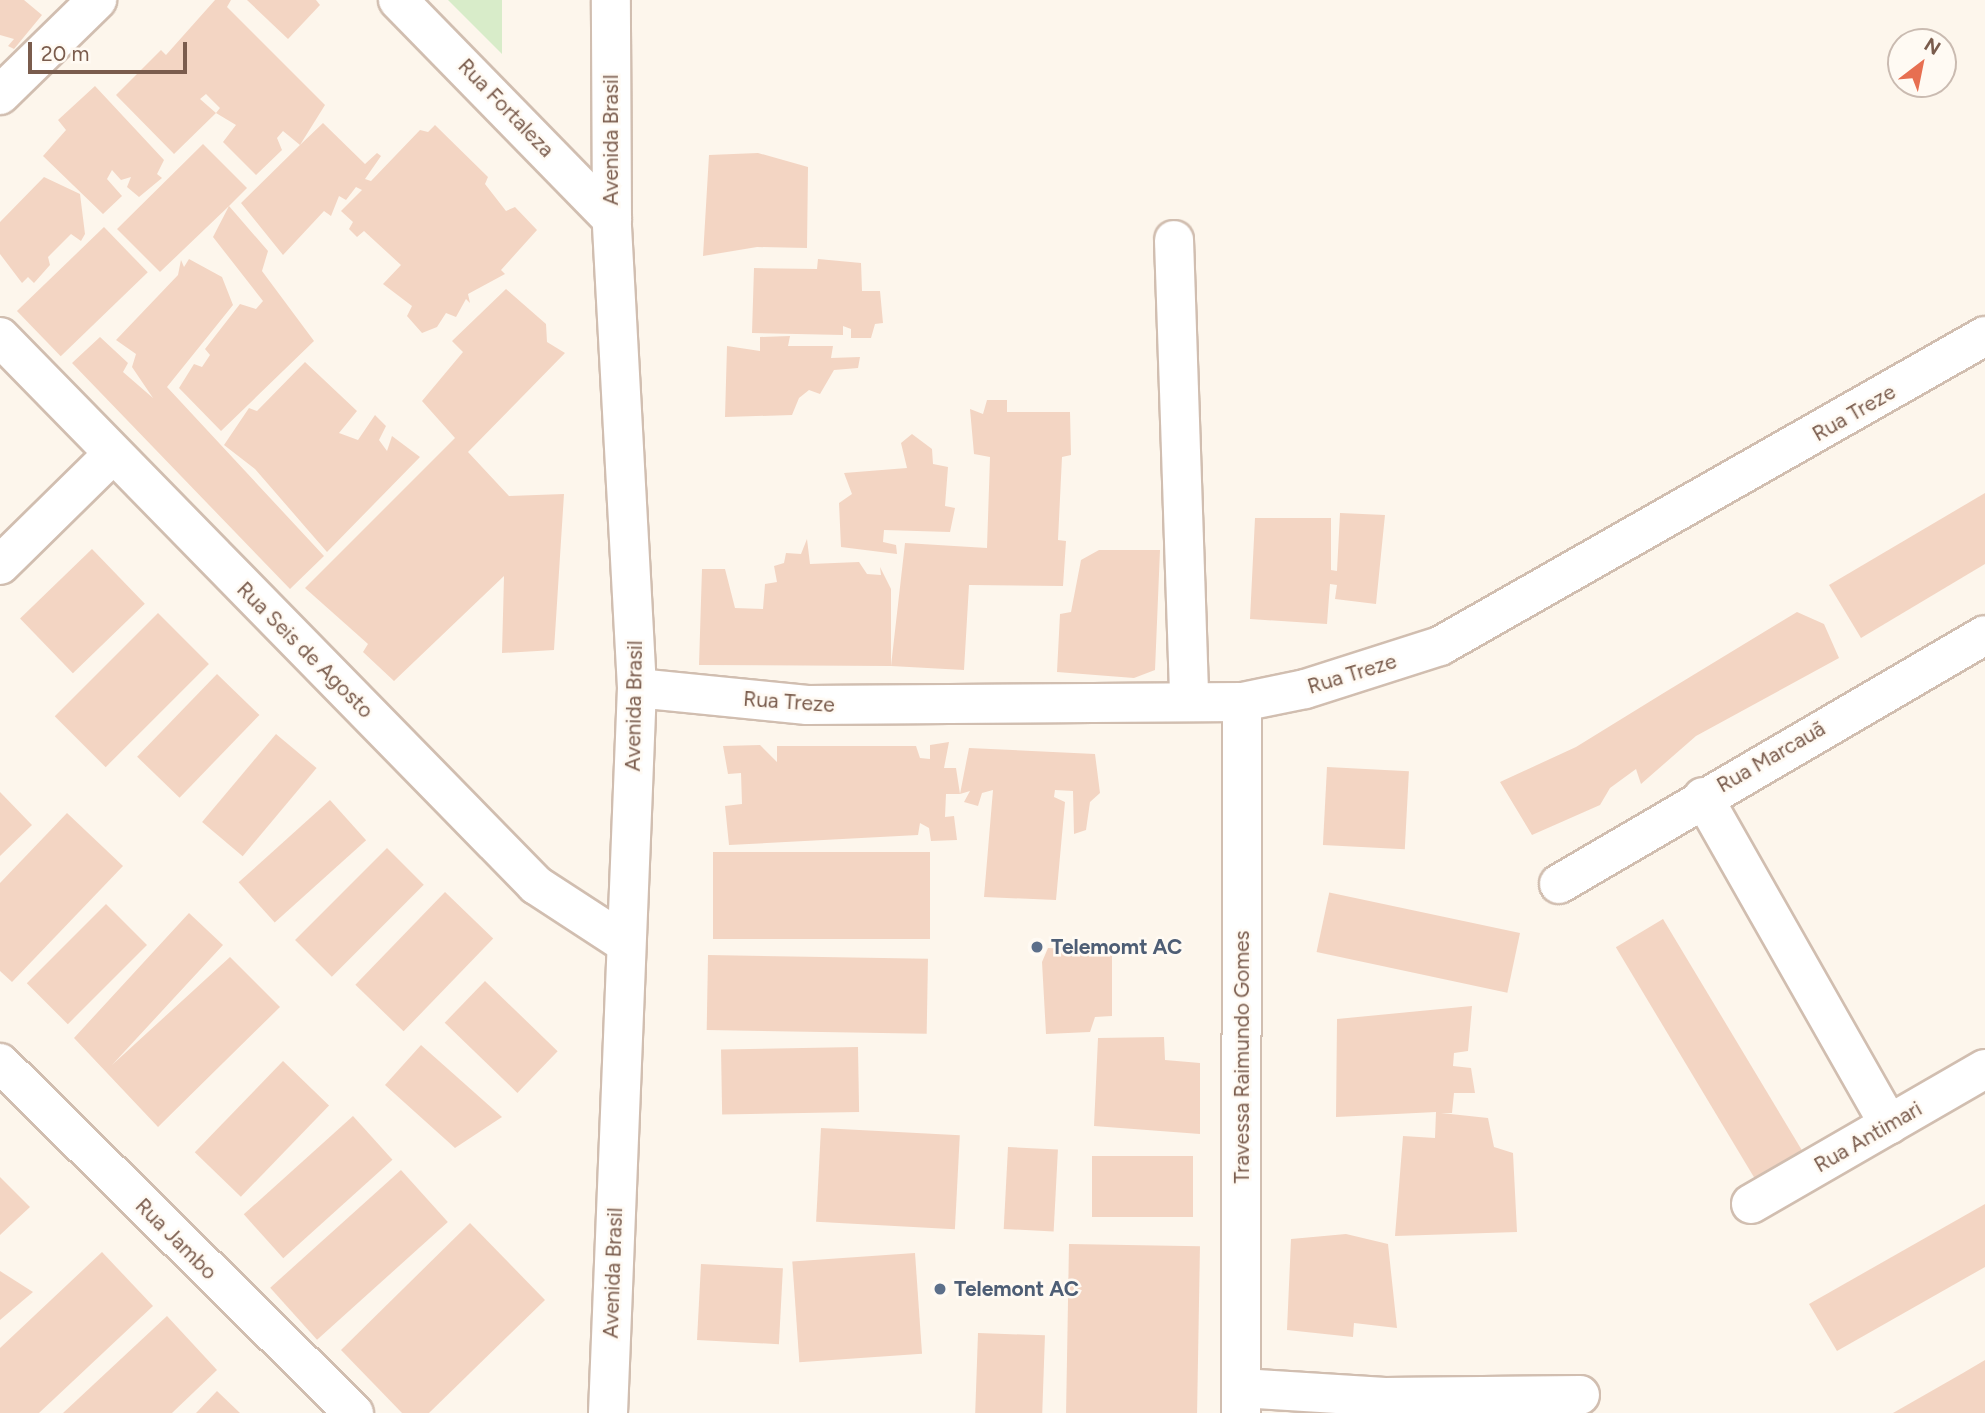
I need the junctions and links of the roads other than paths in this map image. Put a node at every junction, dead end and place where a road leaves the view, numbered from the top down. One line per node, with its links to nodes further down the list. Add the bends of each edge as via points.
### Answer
1 (97, 0): 4 (street)
2 (398, 0): 5 (street, Rua Fortaleza)
3 (611, 0): 5 (street, Avenida Brasil)
4 (0, 95)
5 (612, 219): 12 (street, Avenida Brasil)
6 (1174, 240): 13 (street)
7 (1985, 336): 14 (street, Rua Treze, via 1440,646 1306,689)
8 (0, 337): 9 (street, Rua Seis de Agosto)
9 (113, 454): 10 (street); 17 (street, Rua Seis de Agosto, via 536,885)
10 (0, 565)
11 (1985, 635): 15 (street, Rua Marcauã)
12 (637, 688): 13 (street, Rua Treze, via 807,705); 17 (street, Avenida Brasil)
13 (1189, 702): 14 (street, Rua Treze)
14 (1242, 702): 23 (street, Travessa Raimundo Gomes)
15 (1703, 797): 16 (street, Rua Marcauã); 20 (street)
16 (1559, 884)
17 (625, 943): 25 (street, Avenida Brasil)
18 (0, 1063): 24 (street, Rua Jambo)
19 (1985, 1069): 20 (street, Rua Antimari)
20 (1889, 1125): 21 (street, Rua Antimari)
21 (1751, 1204)
22 (1580, 1395): 23 (street)
23 (1241, 1401)
24 (354, 1413)
25 (608, 1413)

